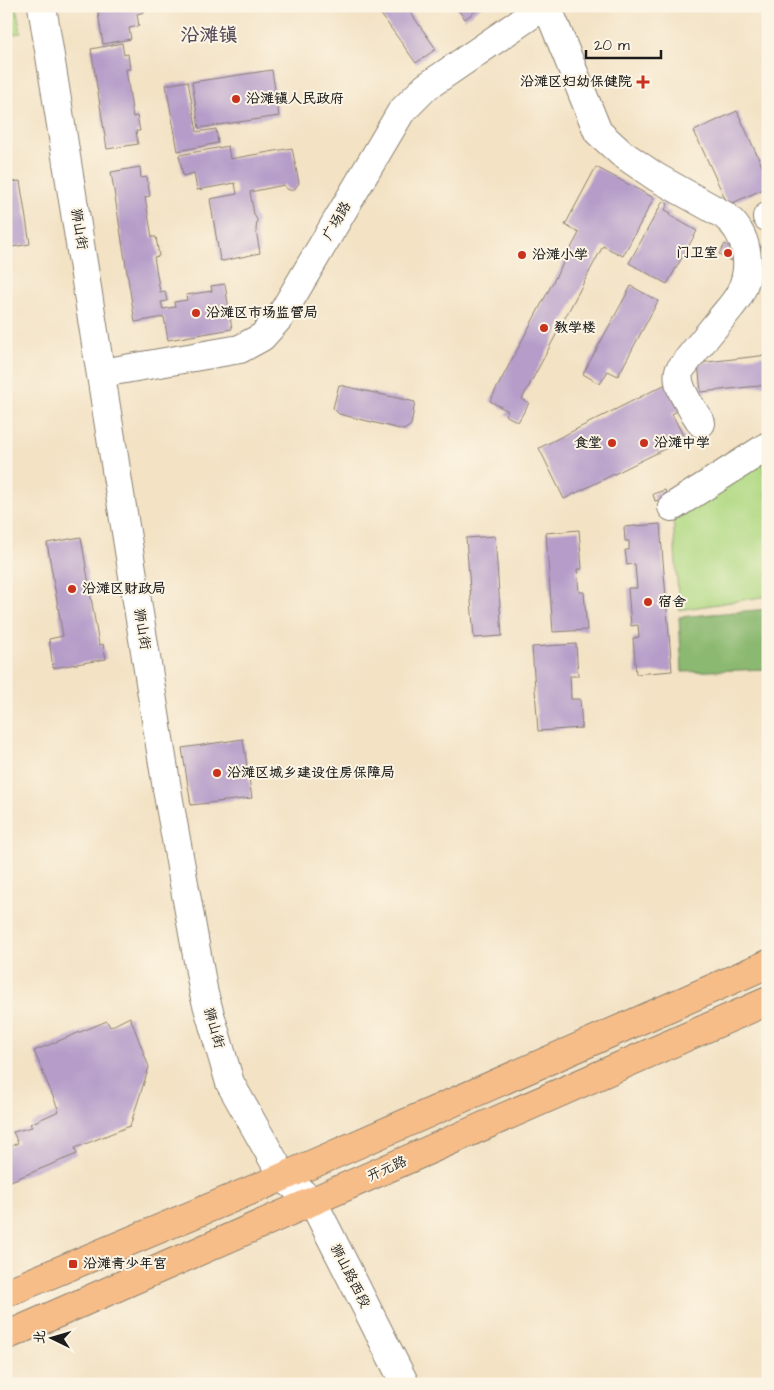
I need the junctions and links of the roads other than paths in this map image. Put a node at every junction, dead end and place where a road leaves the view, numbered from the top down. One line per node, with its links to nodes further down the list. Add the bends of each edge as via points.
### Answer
1 (42, 6): 3 (street, 狮山街)
2 (545, 6): 3 (street, 广场路, via 426,87 401,112 280,317 262,337 240,349); 4 (street, via 598,132 656,177 734,222 744,241 747,255 745,280 739,296 678,371 680,386)
3 (102, 373): 9 (street, 狮山街, via 168,795 204,994 230,1083)
4 (702, 424)
5 (768, 446): 6 (street)
6 (672, 507)
7 (768, 964): 9 (main road)
8 (768, 1001): 10 (main road, 开元路)
9 (283, 1177): 10 (street, 狮山路西段); 11 (main road)
10 (313, 1202): 12 (main road, 开元路); 13 (street, 狮山路西段)
11 (6, 1293)
12 (6, 1336)
13 (406, 1384)

